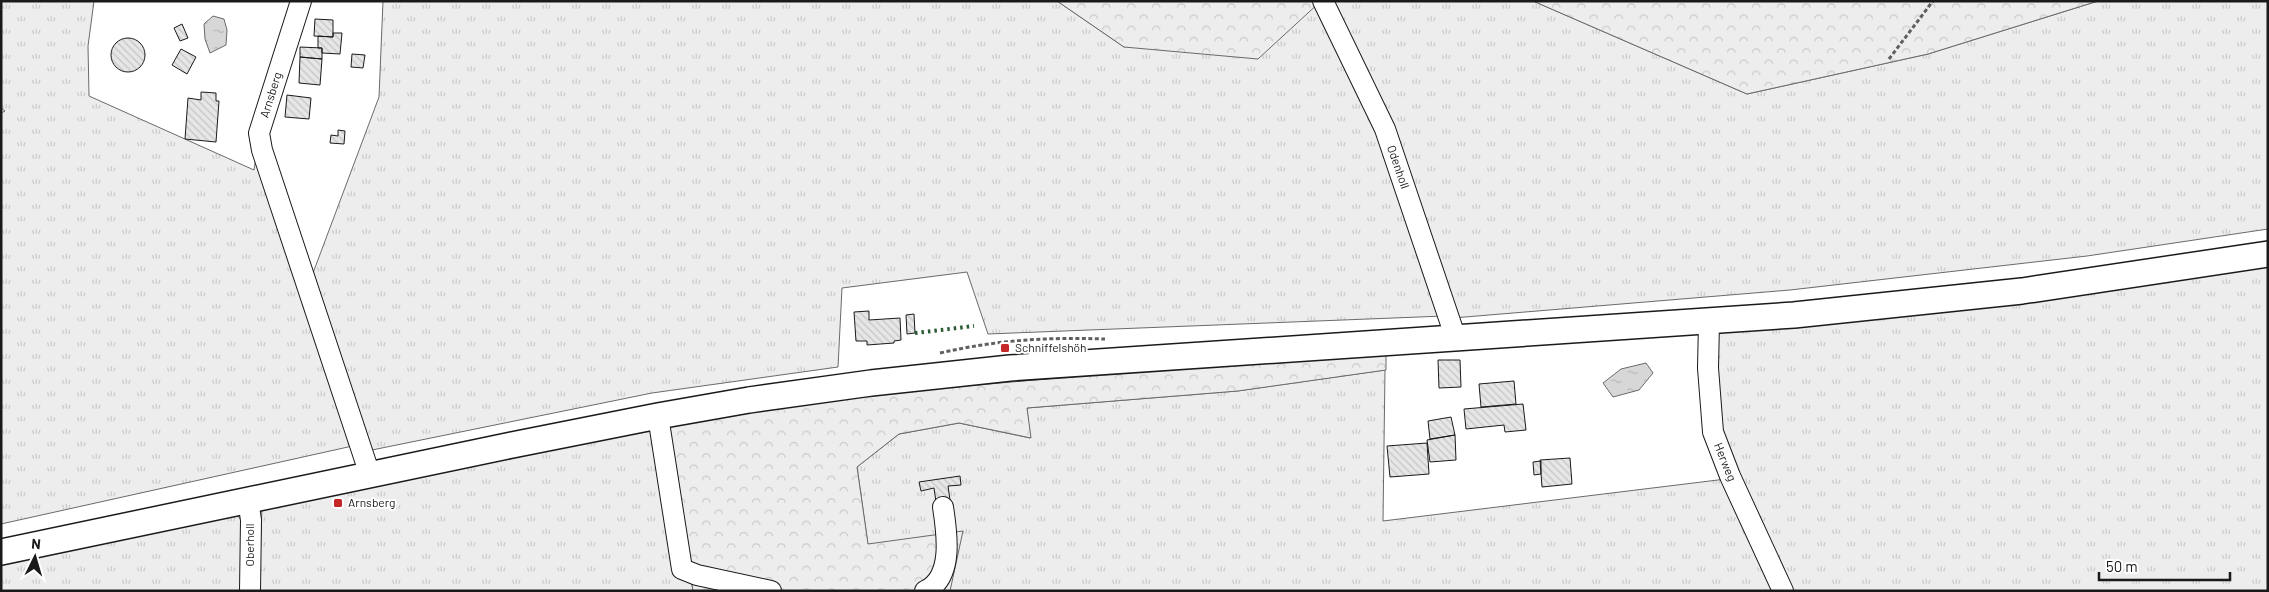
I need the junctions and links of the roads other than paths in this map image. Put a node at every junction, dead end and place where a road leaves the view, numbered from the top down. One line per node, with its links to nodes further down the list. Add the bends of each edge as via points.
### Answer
1 (301, 1): 7 (street, Arnsberg, via 260,133 262,150)
2 (1323, 1): 5 (street, Odenholl, via 1385,129)
3 (2268, 254): 4 (main road, via 1935,302)
4 (1709, 322): 5 (main road); 14 (street, Herweg, via 1708,368 1713,432)
5 (1456, 339): 6 (main road, via 1010,368 871,383)
6 (658, 416): 7 (main road); 12 (street, via 682,569)
7 (370, 475): 8 (main road)
8 (248, 500): 10 (main road); 11 (street, Oberholl)
9 (943, 508): 13 (street, via 947,534 945,570 932,588)
10 (1, 552)
11 (250, 591)
12 (771, 591)
13 (925, 591)
14 (1783, 591)

